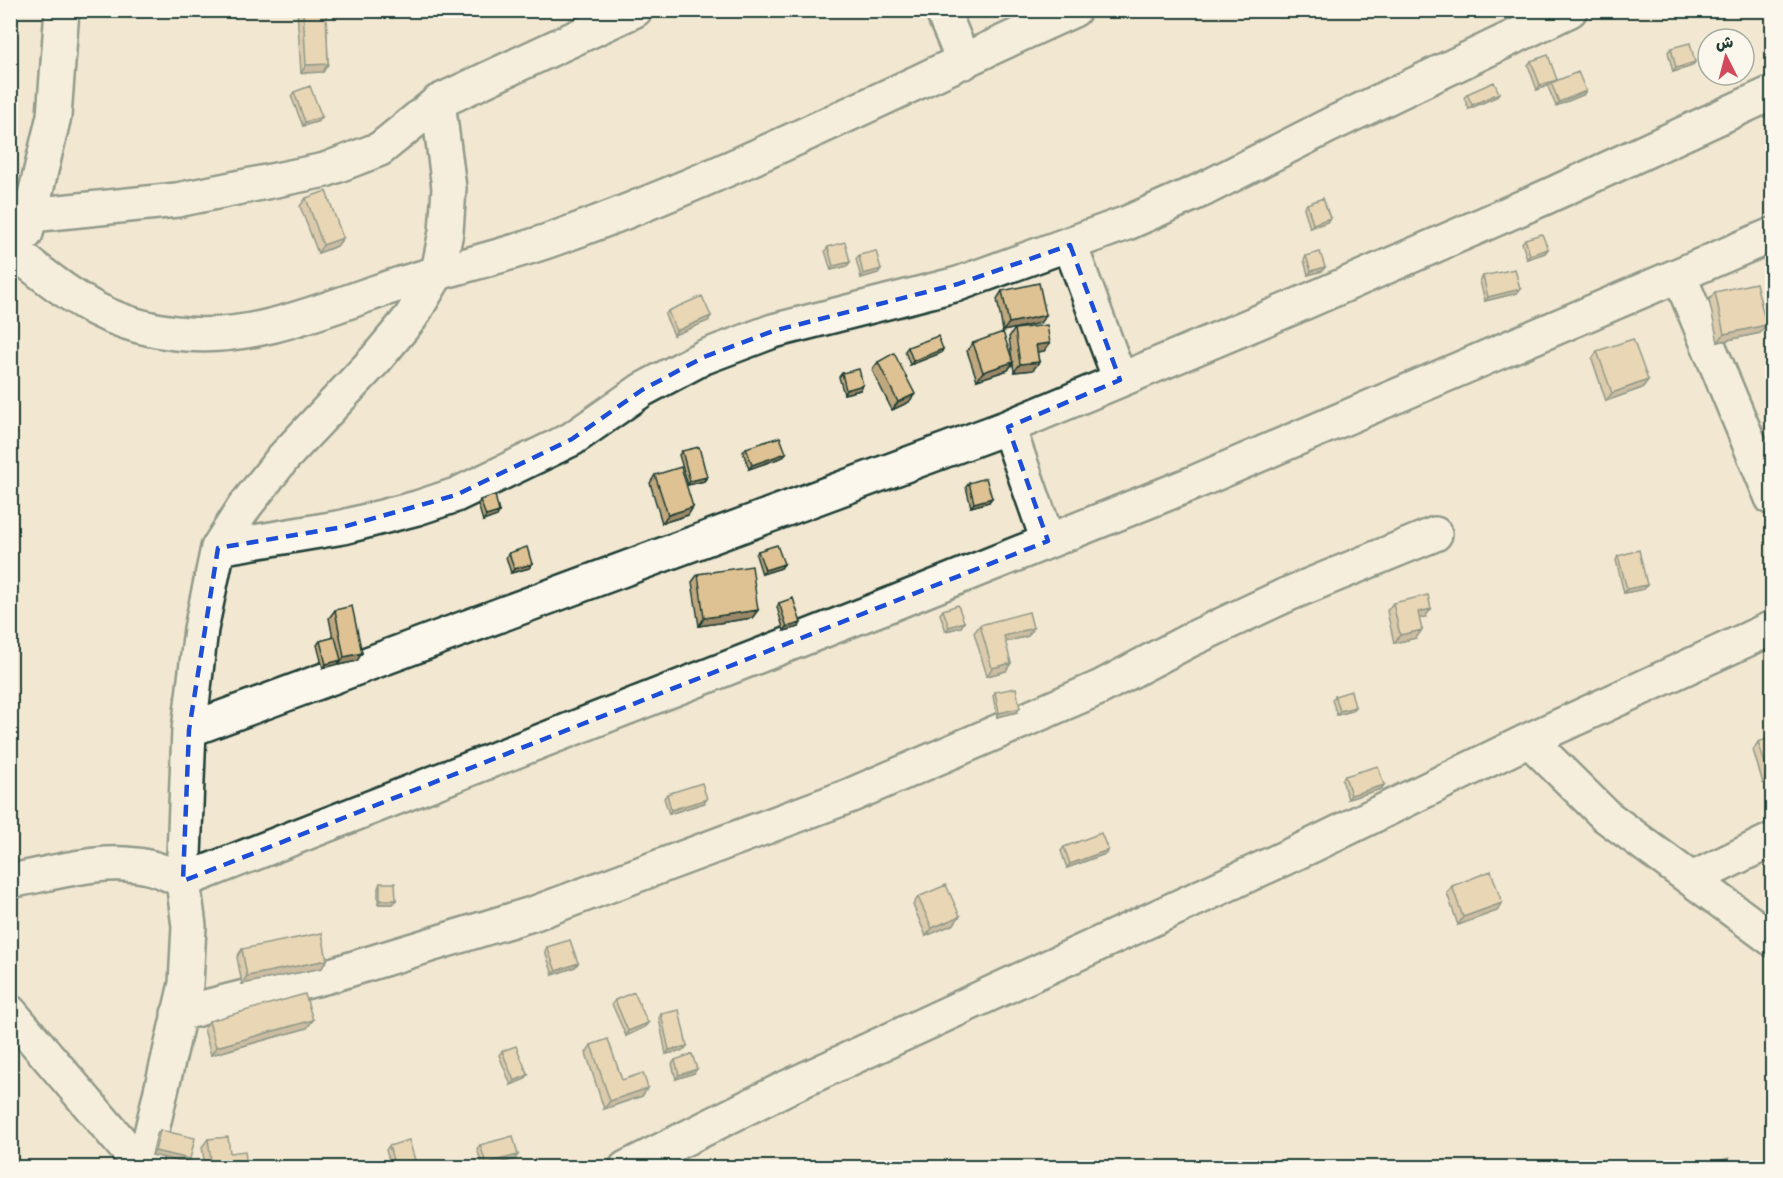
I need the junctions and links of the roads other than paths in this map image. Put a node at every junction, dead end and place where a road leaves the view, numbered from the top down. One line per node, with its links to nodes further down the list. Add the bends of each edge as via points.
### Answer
1 (62, 10): 9 (street, via 54,116)
2 (636, 10): 8 (street)
3 (942, 10): 6 (street)
4 (1074, 10): 6 (street)
5 (1570, 10): 11 (street, via 1204,189)
6 (964, 62): 13 (street, via 760,155 625,211 479,263)
7 (1773, 93): 15 (street, via 1546,197)
8 (438, 102): 9 (street, via 380,149 325,170 177,200); 13 (street, via 449,188)
9 (31, 215): 12 (street)
10 (1773, 235): 14 (street)
11 (1070, 245): 15 (street); 20 (street, via 958,284 773,332 704,357 642,390 572,439 456,495 343,527)
12 (15, 263): 13 (street, via 95,310 145,327 187,334 219,334 259,327)
13 (438, 272): 20 (street, via 411,316 283,458)
14 (1679, 275): 17 (street); 19 (street, via 1391,400)
15 (1120, 380): 16 (street)
16 (1008, 426): 19 (street); 22 (street)
17 (1773, 498)
18 (1435, 534): 30 (street, via 1286,595 1099,688 849,796 535,914 328,976)
19 (1048, 541): 27 (street)
20 (218, 548): 22 (street, via 201,629)
21 (1773, 628): 23 (street)
22 (189, 730): 27 (street)
23 (1529, 740): 25 (street, via 1606,816); 32 (street, via 1315,844 786,1088)
24 (1773, 840): 25 (street)
25 (1692, 879): 28 (street)
26 (10, 881): 27 (street, via 85,866 122,865 149,867)
27 (183, 881): 30 (street, via 189,954)
28 (1773, 939)
29 (10, 1012): 31 (street)
30 (178, 1014): 31 (street)
31 (143, 1167)
32 (626, 1167)

